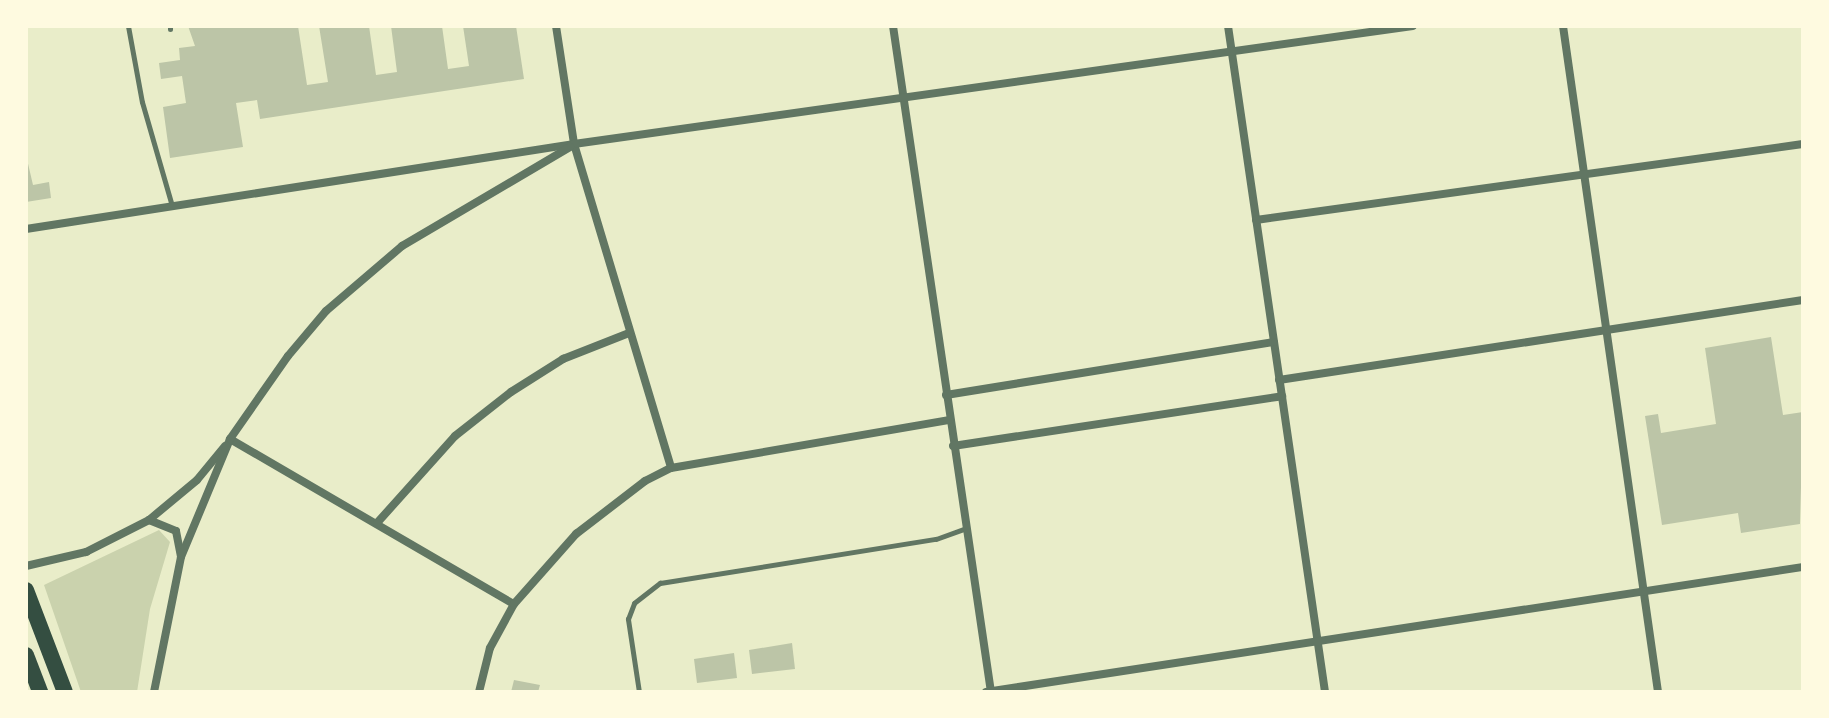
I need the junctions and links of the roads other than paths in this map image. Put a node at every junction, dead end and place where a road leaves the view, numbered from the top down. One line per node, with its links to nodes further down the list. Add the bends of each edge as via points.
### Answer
1 (128, 26): 12 (lane, via 142,102)
2 (556, 26): 9 (street)
3 (893, 26): 8 (street)
4 (1228, 26): 7 (street)
5 (1413, 26): 7 (street)
6 (1563, 26): 11 (street)
7 (1232, 53): 8 (street); 13 (street)
8 (903, 100): 9 (street); 20 (street)
9 (574, 144): 12 (street); 17 (street); 23 (street, via 528,176 431,226 362,276 288,356)
10 (1803, 144): 11 (street)
11 (1584, 175): 13 (street); 16 (street)
12 (172, 206): 14 (street)
13 (1256, 220): 18 (street)
14 (26, 229)
15 (1803, 300): 16 (street)
16 (1605, 330): 19 (street); 33 (street)
17 (629, 333): 25 (street); 27 (street, via 563,359 511,392 455,436)
18 (1274, 342): 19 (street); 20 (street)
19 (1279, 380): 21 (street)
20 (946, 395): 22 (street)
21 (1282, 396): 24 (street); 35 (street)
22 (950, 420): 24 (street); 25 (street)
23 (230, 439): 26 (street, via 197,480); 27 (street); 29 (street)
24 (953, 446): 28 (street)
25 (671, 468): 34 (street, via 599,514)
26 (149, 520): 29 (street, via 176,531); 30 (street, via 86,552)
27 (377, 523): 34 (street)
28 (966, 528): 41 (lane, via 936,539 660,583 634,603 628,619); 42 (street)
29 (181, 557): 39 (street)
30 (26, 566)
31 (1803, 567): 33 (street)
32 (26, 590): 38 (main road)
33 (1643, 591): 35 (street); 44 (street)
34 (514, 604): 40 (street, via 490,648)
35 (1318, 642): 42 (street); 43 (street)
36 (26, 655): 37 (main road)
37 (40, 692)
38 (65, 692)
39 (154, 692)
40 (479, 692)
41 (639, 692)
42 (989, 692)
43 (1325, 692)
44 (1658, 692)

